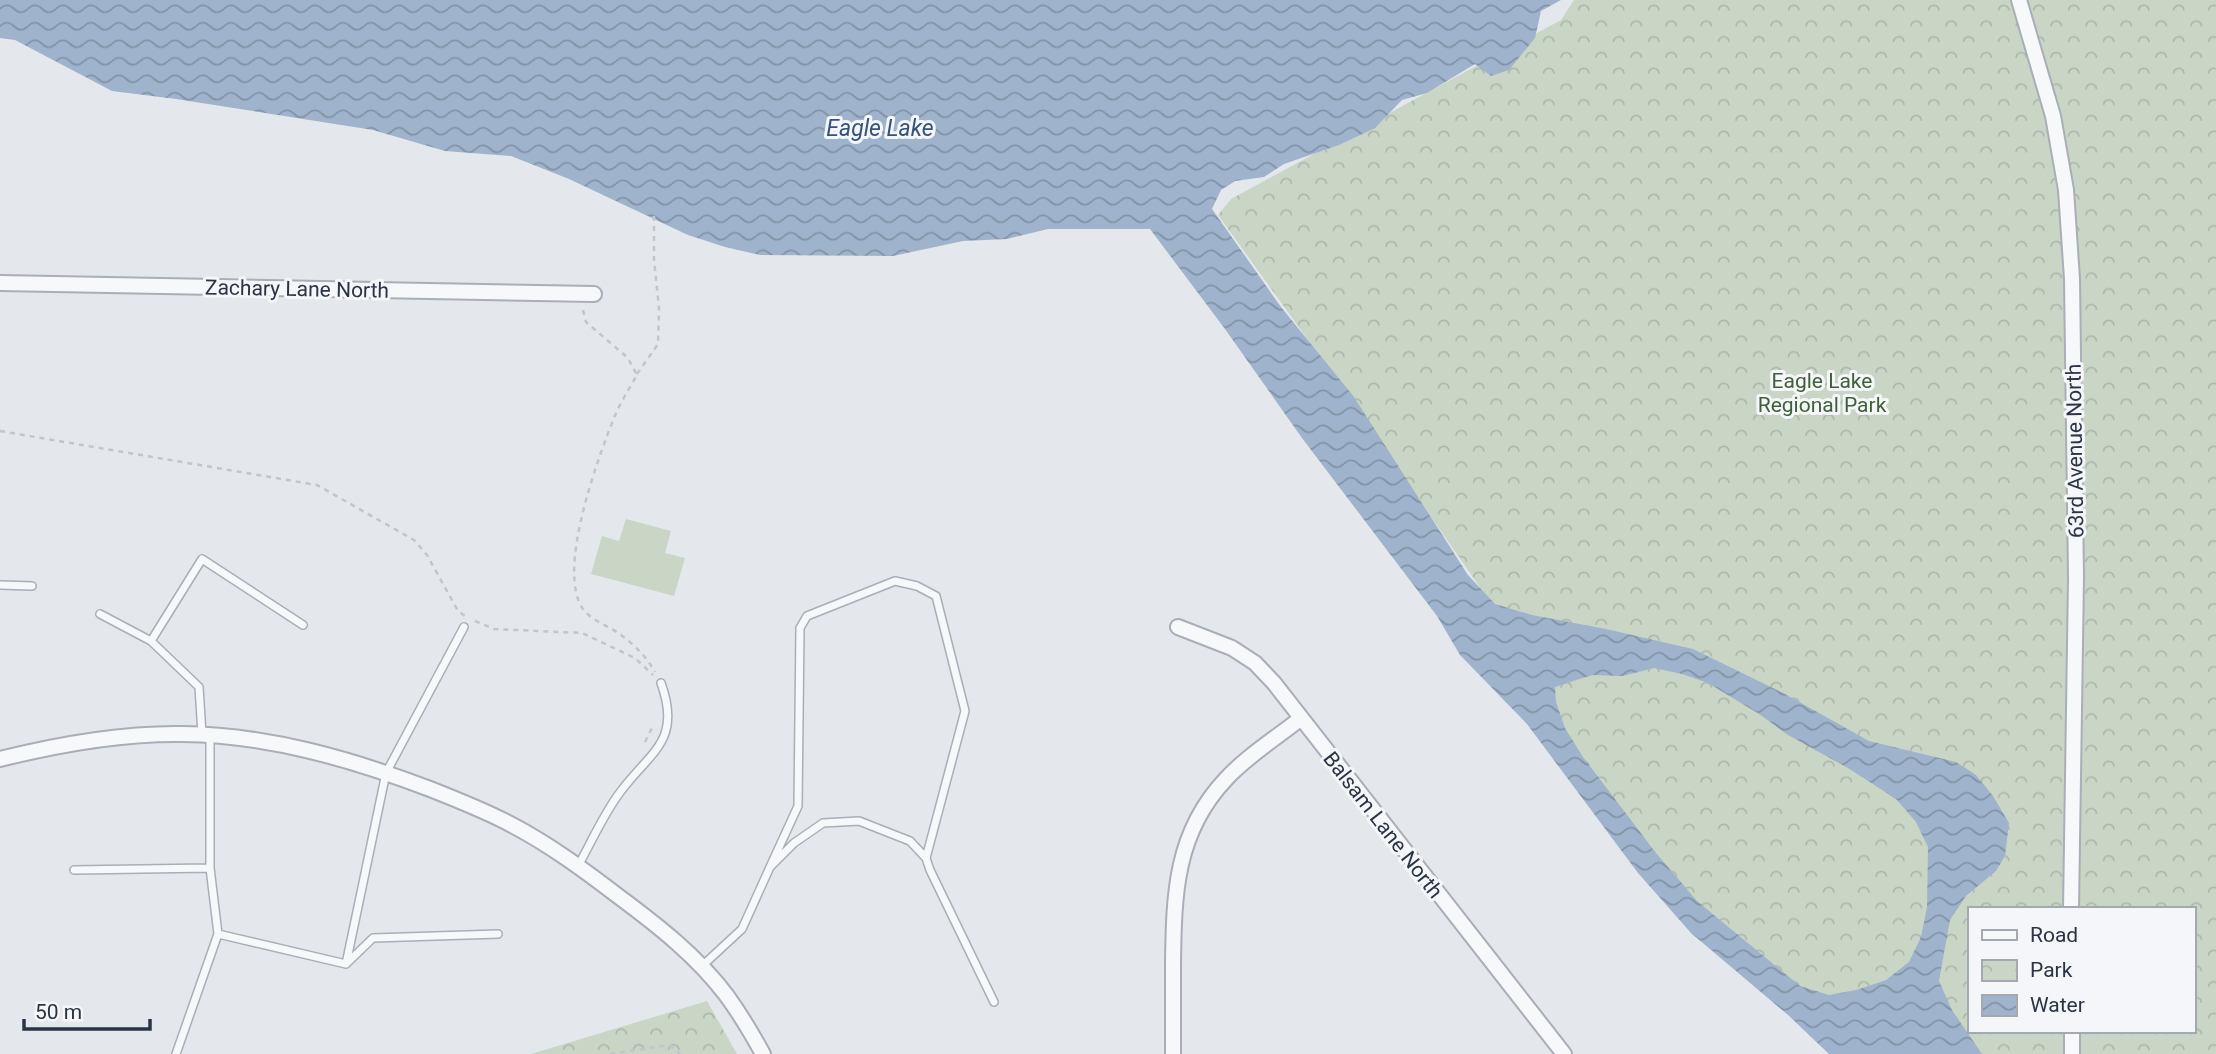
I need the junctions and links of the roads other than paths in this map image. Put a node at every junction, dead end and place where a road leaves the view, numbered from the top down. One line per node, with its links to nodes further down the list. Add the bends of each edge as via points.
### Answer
1 (2019, 0): 21 (street, 63rd Avenue North, via 2053,117 2066,190 2072,279 2076,589)
2 (0, 283): 3 (street, Zachary Lane North)
3 (594, 293)
4 (0, 585): 5 (lane)
5 (32, 586)
6 (100, 614): 10 (lane)
7 (303, 625): 10 (lane, via 202,559)
8 (464, 626): 15 (lane)
9 (1178, 627): 12 (street, Balsam Lane North, via 1232,648 1255,663)
10 (151, 640): 13 (lane, via 198,687)
11 (661, 683): 17 (lane, via 668,703 666,732 653,756 621,791)
12 (1300, 719): 30 (street, via 1226,779 1189,836 1178,872 1174,912); 31 (street, Balsam Lane North)
13 (206, 736): 14 (street, via 119,737); 15 (street, via 290,746); 19 (lane)
14 (0, 759)
15 (386, 773): 17 (street, via 511,824); 24 (lane)
16 (926, 858): 18 (lane, via 910,841 859,821 823,823); 18 (lane, via 965,711 936,596 895,581 807,616 800,628 798,806); 26 (lane)
17 (578, 866): 25 (street, via 657,924)
18 (770, 867): 25 (lane, via 742,929)
19 (209, 868): 20 (lane); 22 (lane)
20 (74, 870)
21 (2071, 907)
22 (218, 934): 24 (lane); 28 (lane)
23 (498, 934): 24 (lane, via 373,938)
24 (346, 964)
25 (702, 967): 29 (street, via 726,995)
26 (994, 1002)
27 (2072, 1033): 32 (street)
28 (176, 1054)
29 (763, 1054)
30 (1173, 1054)
31 (1564, 1054)
32 (2072, 1054)

